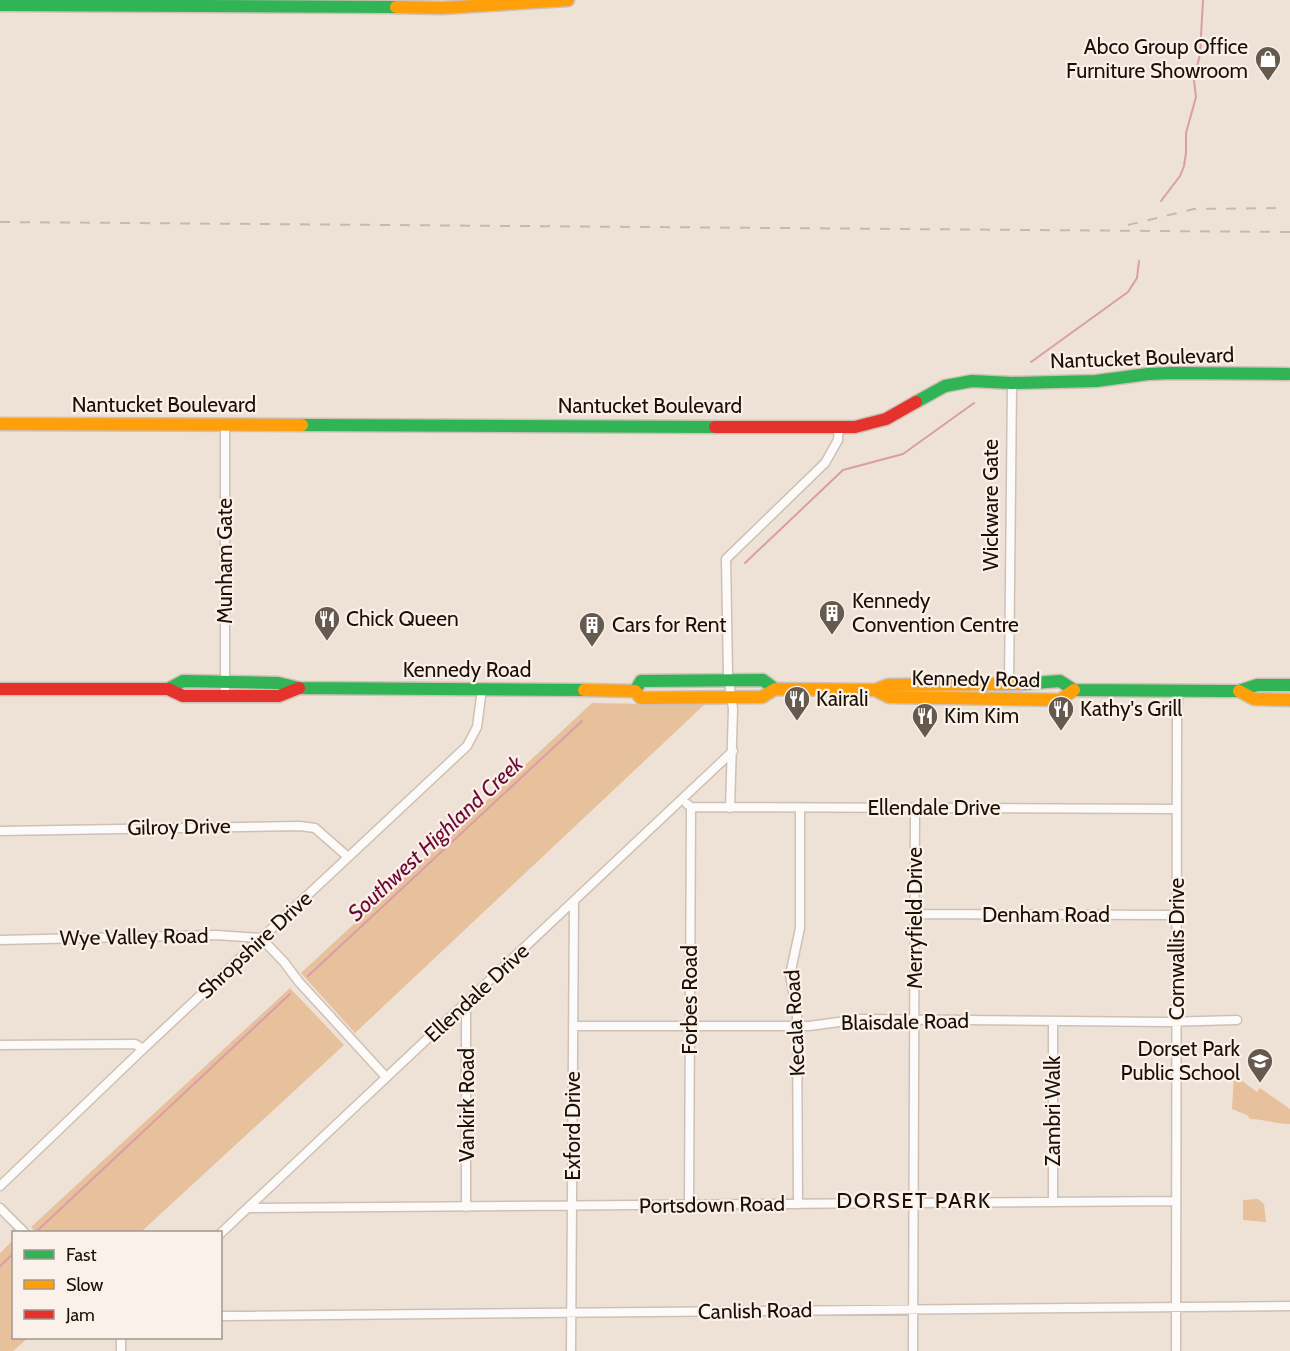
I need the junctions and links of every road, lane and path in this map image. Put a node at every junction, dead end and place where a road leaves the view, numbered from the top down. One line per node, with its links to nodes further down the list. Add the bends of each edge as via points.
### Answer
1 (568, 0): 2 (street, via 442,8)
2 (0, 5)
3 (1288, 374): 4 (street, Nantucket Boulevard, via 1167,373 1096,381)
4 (1012, 383): 7 (street, Nantucket Boulevard, via 961,382 945,386 878,422); 10 (street, Wickware Gate)
5 (0, 424): 6 (street, Nantucket Boulevard)
6 (225, 425): 7 (street, Nantucket Boulevard); 9 (street, Munham Gate)
7 (839, 427): 8 (street, via 838,440 825,463 726,559)
8 (729, 680): 16 (street, Kennedy Road, via 763,680); 20 (street, Kennedy Road, via 641,681); 23 (street)
9 (225, 682): 12 (street, Kennedy Road, via 278,683); 14 (street, Kennedy Road, via 183,681); 22 (street, Munham Gate)
10 (1009, 684): 17 (street, Kennedy Road, via 888,685); 18 (street, Kennedy Road, via 1060,681); 24 (street, Wickware Gate)
11 (1290, 685): 21 (street, Kennedy Road, via 1257,685)
12 (299, 688): 15 (street, Kennedy Road); 22 (street, Kennedy Road, via 279,696)
13 (0, 689): 14 (street, Kennedy Road)
14 (168, 689): 22 (street, Kennedy Road, via 183,696)
15 (482, 689): 20 (street, Kennedy Road); 34 (street, Shropshire Drive, via 477,727 468,746)
16 (775, 689): 17 (street, Kennedy Road); 23 (street, Kennedy Road, via 762,697)
17 (875, 690): 24 (street, Kennedy Road, via 889,697)
18 (1074, 690): 19 (street, Kennedy Road); 24 (street, Kennedy Road, via 1060,700)
19 (1179, 690): 21 (street, Kennedy Road); 32 (street, Cornwallis Drive)
20 (635, 691): 23 (street, Kennedy Road, via 641,698)
21 (1239, 691): 25 (street, Kennedy Road, via 1254,699)
22 (225, 696)
23 (732, 698): 26 (street)
24 (1009, 700)
25 (1290, 700)
26 (733, 751): 27 (street, Ellendale Drive); 29 (street)
27 (682, 800): 28 (street); 35 (street, Ellendale Drive)
28 (691, 807): 29 (street, Ellendale Drive); 46 (street, Forbes Road)
29 (730, 808): 30 (street, Ellendale Drive)
30 (800, 808): 31 (street, Ellendale Drive); 47 (street, Kecala Road, via 800,928 790,975)
31 (915, 808): 32 (street, Ellendale Drive); 36 (street, Merryfield Drive)
32 (1177, 809): 37 (street, Cornwallis Drive)
33 (0, 831): 34 (street, Gilroy Drive, via 300,826 315,828)
34 (348, 856): 38 (street, Shropshire Drive)
35 (574, 901): 40 (street, Ellendale Drive); 45 (street, Exford Drive)
36 (915, 914): 37 (street, Denham Road); 43 (street, Merryfield Drive)
37 (1177, 915): 44 (street, Cornwallis Drive)
38 (261, 938): 39 (street, Wye Valley Road, via 216,935); 49 (street, Shropshire Drive); 50 (street)
39 (0, 940)
40 (466, 1002): 50 (street, Ellendale Drive); 58 (street, Vankirk Road)
41 (1053, 1020): 43 (street, Blaisdale Road); 44 (street, Blaisdale Road); 53 (street, Zambri Walk)
42 (1237, 1020): 44 (street, Blaisdale Road)
43 (915, 1021): 47 (street, Blaisdale Road, via 854,1020); 54 (street, Merryfield Drive)
44 (1176, 1022): 52 (street, Cornwallis Drive)
45 (574, 1026): 46 (street, Blaisdale Road); 57 (street, Exford Drive)
46 (690, 1026): 47 (street, Blaisdale Road); 56 (street, Forbes Road)
47 (798, 1026): 55 (street, Kecala Road)
48 (0, 1045): 49 (street, via 135,1044)
49 (143, 1049): 51 (street, Shropshire Drive)
50 (386, 1077): 60 (street, Ellendale Drive)
51 (0, 1186)
52 (1176, 1201): 53 (street, Portsdown Road); 64 (street, Cornwallis Drive)
53 (1053, 1202): 54 (street, Portsdown Road)
54 (914, 1203): 55 (street, Portsdown Road); 65 (street, Merryfield Drive)
55 (798, 1204): 56 (street, Portsdown Road)
56 (690, 1205): 57 (street, Portsdown Road)
57 (573, 1206): 58 (street, Portsdown Road); 66 (street, Exford Drive)
58 (466, 1207): 60 (street, Portsdown Road)
59 (0, 1208): 61 (street)
60 (248, 1208): 62 (street, Ellendale Drive)
61 (22, 1231)
62 (222, 1232)
63 (1290, 1306): 64 (street, Canlish Road)
64 (1175, 1308): 65 (street, Canlish Road); 70 (street, Cornwallis Drive)
65 (913, 1310): 66 (street, Canlish Road); 69 (street, Merryfield Drive)
66 (573, 1313): 67 (street, Canlish Road); 68 (street, Exford Drive)
67 (222, 1316)
68 (571, 1351)
69 (913, 1351)
70 (1176, 1351)

